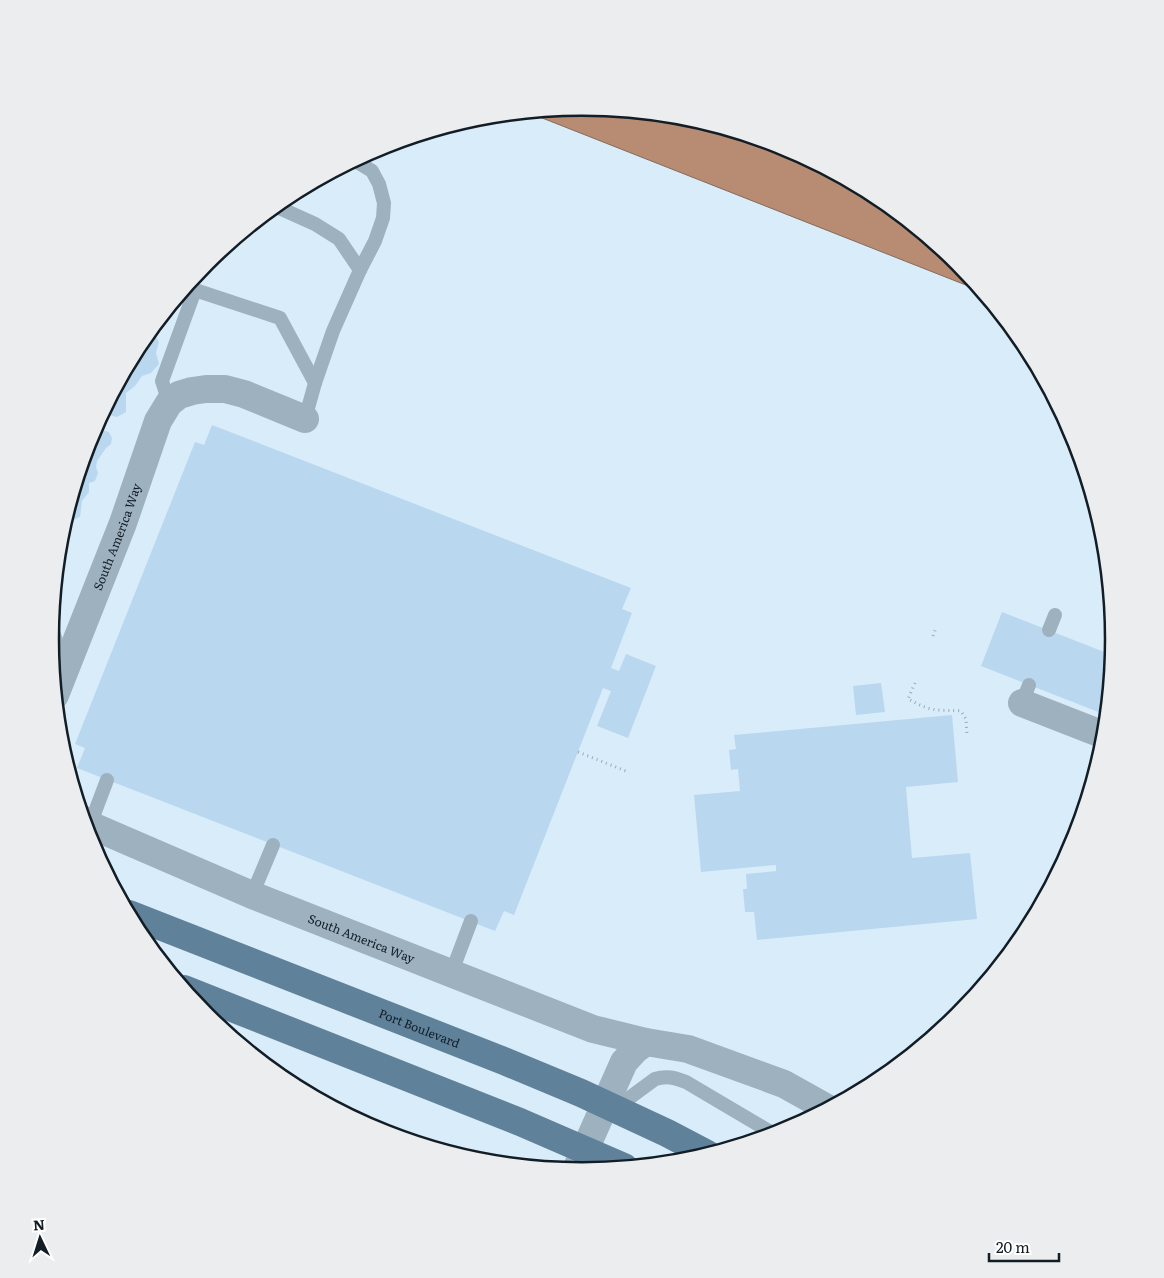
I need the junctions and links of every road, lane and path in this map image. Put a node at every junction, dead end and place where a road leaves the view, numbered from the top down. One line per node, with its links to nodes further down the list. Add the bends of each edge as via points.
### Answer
1 (362, 165): 3 (lane, via 372,171 384,203 383,218)
2 (283, 210): 3 (lane, via 339,239)
3 (360, 270): 4 (lane, via 333,331)
4 (315, 383): 5 (lane, via 280,318 195,290 162,381); 6 (lane)
5 (181, 397): 6 (street, via 206,389 225,389); 11 (street, South America Way, via 158,421 123,523)
6 (305, 419)
7 (1055, 615): 9 (lane)
8 (936, 628): 10 (path)
9 (1049, 630)
10 (933, 636)
11 (61, 680)
12 (915, 683): 15 (path, via 908,699 925,708 961,711 966,719)
13 (1025, 694): 14 (street)
14 (1097, 731)
15 (967, 736)
16 (578, 752): 17 (path)
17 (626, 771)
18 (107, 780): 19 (lane)
19 (90, 816)
20 (94, 826): 22 (street, South America Way)
21 (273, 845): 22 (lane)
22 (252, 895): 25 (street, South America Way)
23 (140, 918): 31 (main road, Port Boulevard, via 504,1061 581,1093)
24 (471, 921): 25 (lane)
25 (451, 974): 27 (street, South America Way, via 593,1029)
26 (199, 995): 32 (main road)
27 (646, 1042): 28 (street, South America Way, via 688,1049 784,1084); 29 (street, via 624,1062)
28 (820, 1104)
29 (598, 1121): 30 (lane, via 663,1076 686,1082); 33 (street)
30 (765, 1128)
31 (697, 1149)
32 (611, 1161)
33 (580, 1162)

